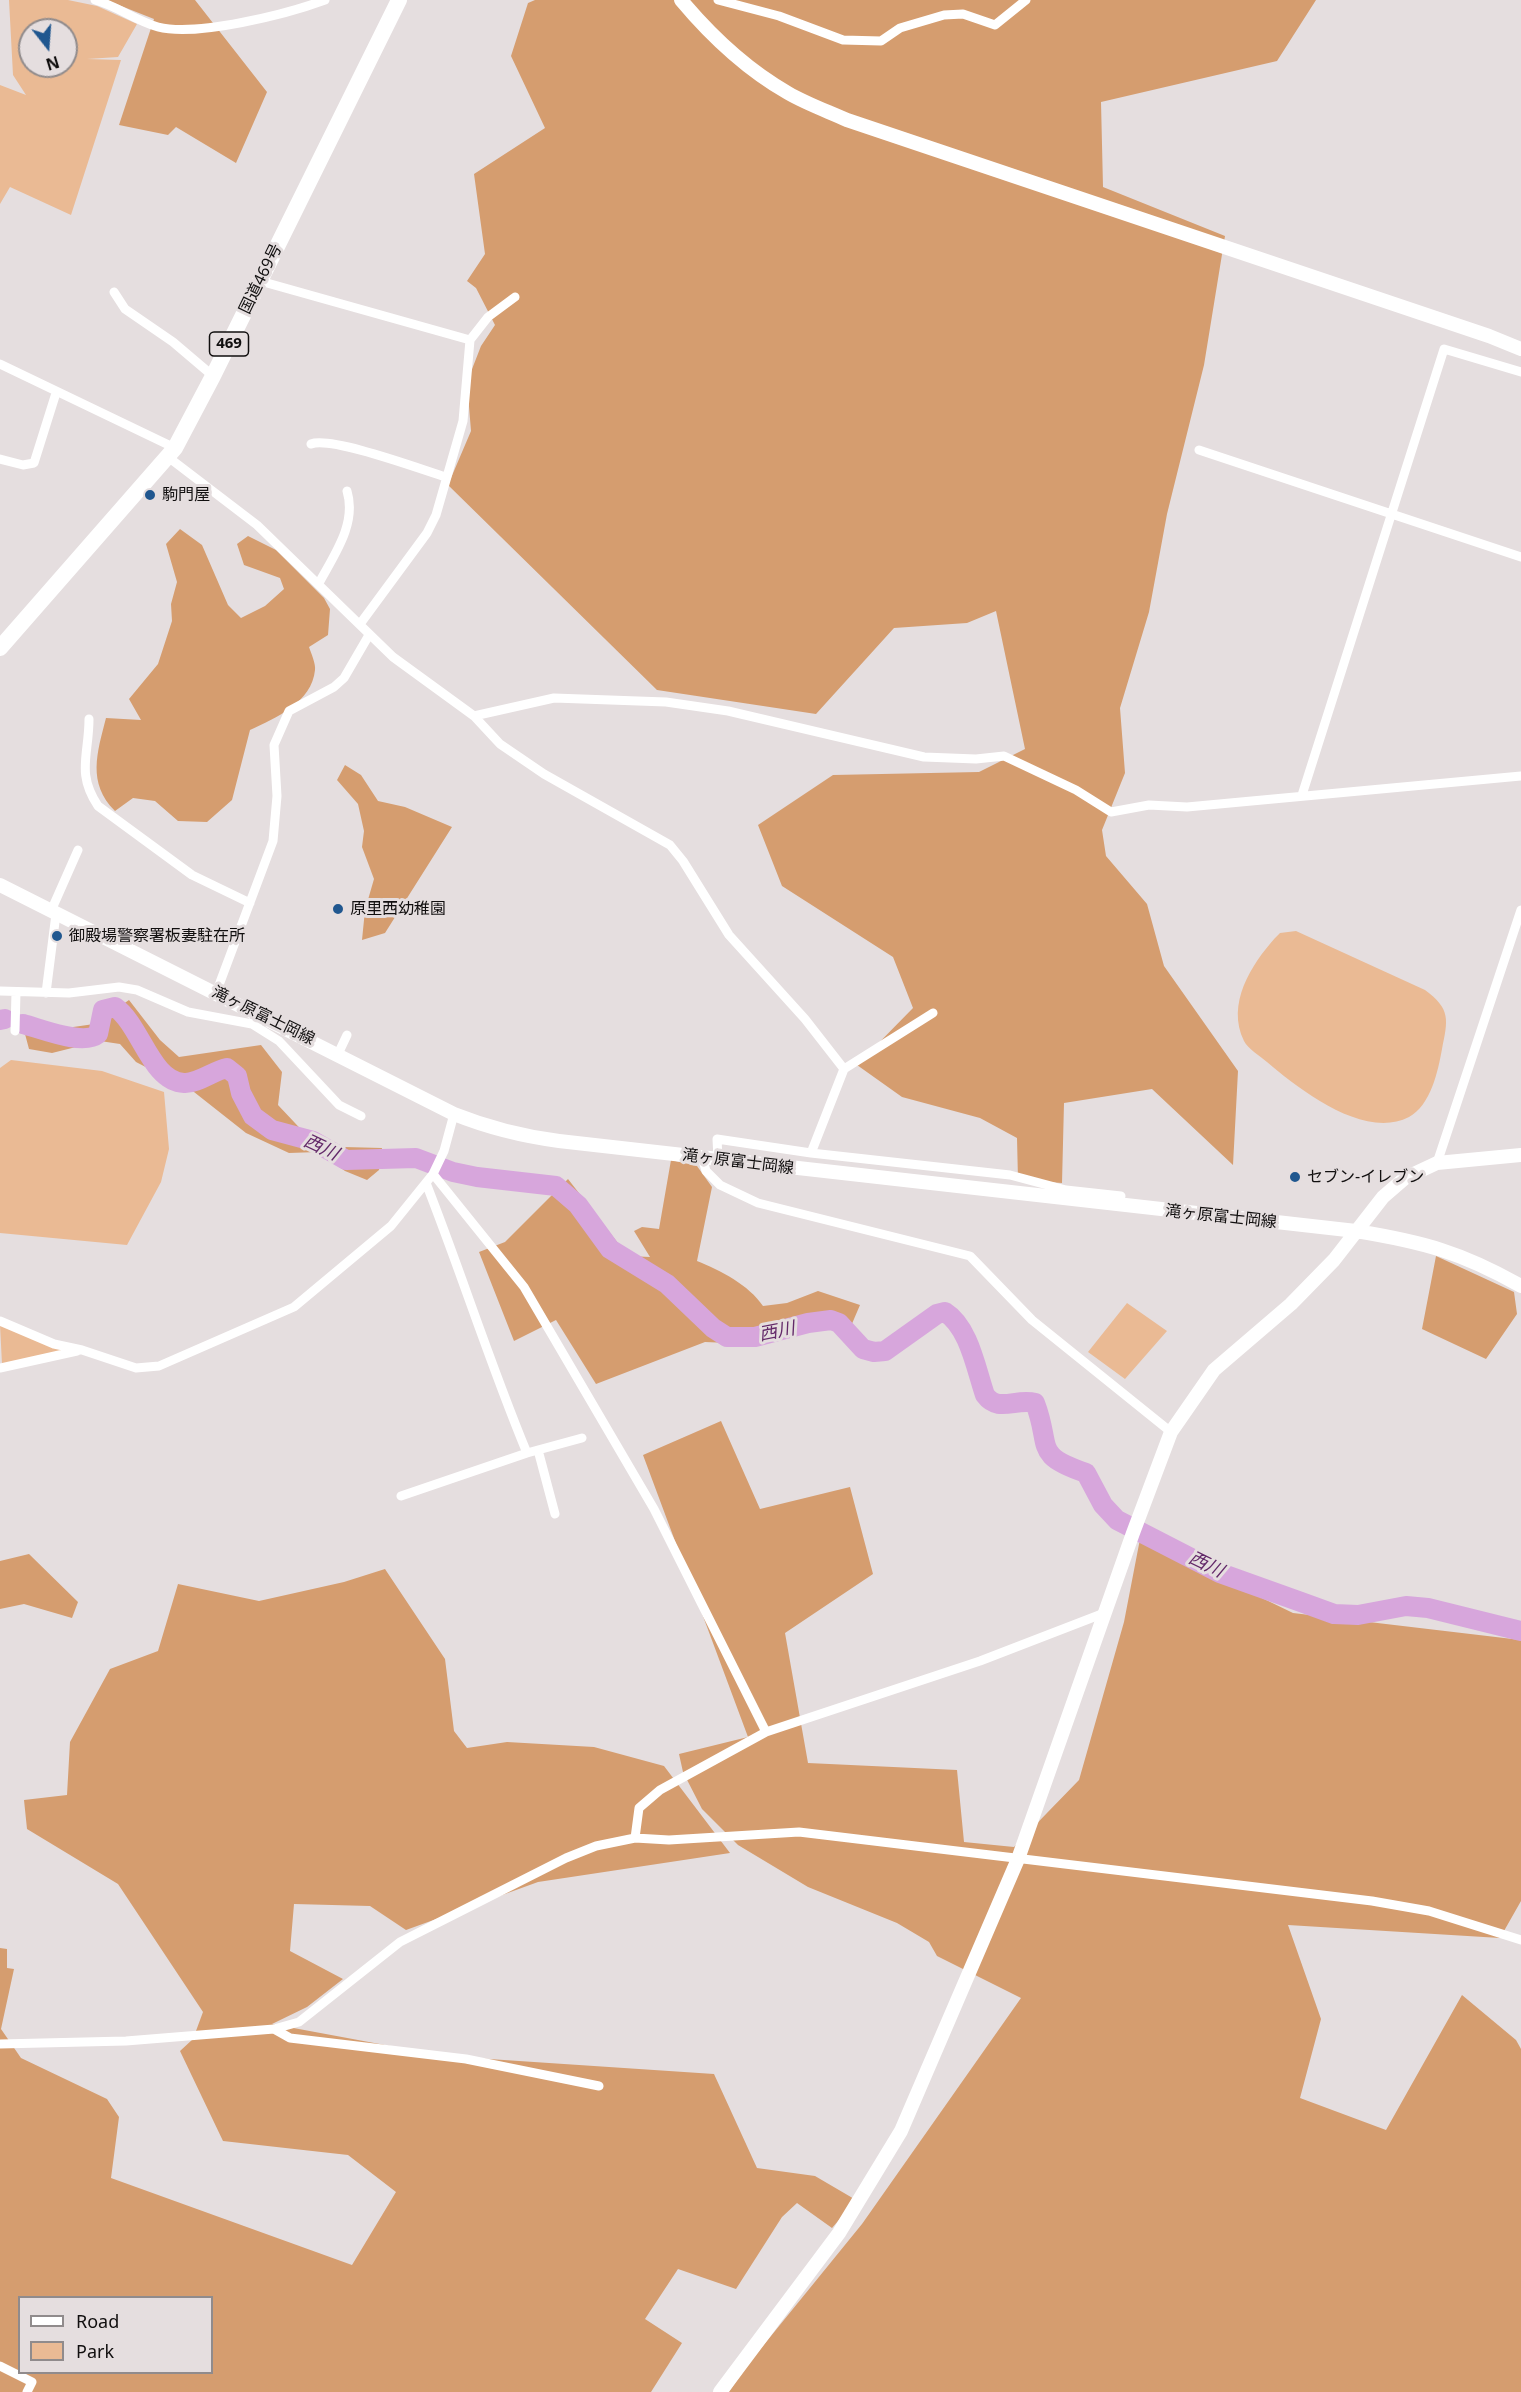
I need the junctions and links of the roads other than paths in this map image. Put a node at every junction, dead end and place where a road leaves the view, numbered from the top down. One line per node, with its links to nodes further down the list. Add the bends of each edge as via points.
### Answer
1 (95, 0): 2 (street, via 158,27 177,29 229,24)
2 (325, 0)
3 (399, 0): 7 (highway, 国道469号 / 469)
4 (681, 0): 11 (street, via 750,69 789,94 847,120)
5 (718, 0): 6 (street, via 779,16 843,40 881,41 900,28 944,15 963,14 995,25)
6 (1026, 0)
7 (260, 281): 10 (street); 14 (highway, 国道469号 / 469)
8 (114, 292): 14 (street, via 125,309)
9 (515, 297): 10 (street, via 488,317)
10 (470, 340): 20 (street, via 463,421)
11 (1521, 349)
12 (0, 364): 15 (street)
13 (1521, 372): 22 (street, via 1444,349)
14 (213, 376): 18 (highway, 国道469号 / 469)
15 (56, 393): 18 (street); 19 (street, via 34,462 23,465)
16 (311, 444): 20 (street, via 338,444)
17 (1199, 450): 22 (street)
18 (172, 452): 24 (street); 27 (highway, 国道469号 / 469)
19 (0, 459)
20 (446, 477): 25 (street, via 428,533)
21 (347, 491): 24 (street, via 352,507 349,523)
22 (1390, 513): 23 (street); 31 (street)
23 (1521, 556)
24 (319, 583): 25 (street)
25 (360, 624): 26 (street)
26 (369, 634): 28 (street, via 393,657); 34 (street, via 344,678 289,711 274,745 277,796 273,841)
27 (0, 648)
28 (474, 716): 31 (street, via 554,698 666,702 728,711 924,757 1004,756 1048,775 1111,812 1149,805 1187,807); 46 (street, via 500,744 544,774 670,846 729,935)
29 (89, 719): 34 (street, via 84,776 87,790 98,806 192,874)
30 (1521, 776): 31 (street)
31 (1302, 795)
32 (78, 850): 36 (street)
33 (0, 885): 36 (street, 滝ヶ原富士岡線)
34 (250, 903): 40 (street)
35 (1521, 910): 53 (street)
36 (54, 912): 39 (street); 40 (street, 滝ヶ原富士岡線)
37 (0, 991): 38 (street)
38 (16, 992): 39 (street); 43 (street)
39 (46, 993): 42 (street, via 99,987 137,990 188,1012)
40 (216, 993): 42 (street, 滝ヶ原富士岡線)
41 (933, 1013): 46 (street)
42 (255, 1019): 45 (street, 滝ヶ原富士岡線); 48 (street, via 339,1105)
43 (15, 1031)
44 (347, 1035): 45 (street)
45 (338, 1054): 47 (street, 滝ヶ原富士岡線)
46 (844, 1069): 49 (street)
47 (454, 1114): 51 (street, 滝ヶ原富士岡線, via 518,1135); 54 (street)
48 (361, 1116)
49 (811, 1153): 52 (street, via 717,1140); 56 (street, via 1010,1175 1066,1190)
50 (1521, 1155): 53 (street)
51 (702, 1157): 52 (street, 滝ヶ原富士岡線); 62 (street, via 706,1171 720,1185 758,1203 970,1256 1032,1320)
52 (718, 1159): 57 (street, 滝ヶ原富士岡線)
53 (1437, 1163): 57 (street, via 1405,1178 1383,1197)
54 (433, 1174): 55 (street); 69 (street, via 530,1296 654,1509)
55 (426, 1183): 60 (street, via 391,1226 294,1307 159,1366 136,1368); 65 (street)
56 (1120, 1196)
57 (1356, 1231): 58 (street, 滝ヶ原富士岡線, via 1458,1253); 62 (street, via 1291,1304 1214,1370)
58 (1521, 1286)
59 (0, 1321): 60 (street, via 54,1344)
60 (82, 1350): 61 (street)
61 (0, 1368)
62 (1171, 1432): 68 (street)
63 (582, 1438): 64 (street)
64 (538, 1450): 65 (street); 67 (street)
65 (527, 1453): 66 (street)
66 (401, 1496)
67 (555, 1514)
68 (1107, 1612): 69 (street, via 980,1661); 71 (street)
69 (766, 1732): 70 (street, via 660,1790 639,1808)
70 (635, 1838): 71 (street, via 669,1840 799,1832); 73 (street, via 596,1846 566,1858 400,1942 299,2022)
71 (1018, 1859): 72 (street, via 1372,1900 1429,1911); 78 (street, via 901,2131 839,2233)
72 (1521, 1940)
73 (274, 2029): 74 (street, via 126,2041); 75 (street, via 290,2038 466,2059)
74 (0, 2044)
75 (599, 2086)
76 (0, 2366): 77 (street, via 32,2382)
77 (27, 2392)
78 (720, 2392)

